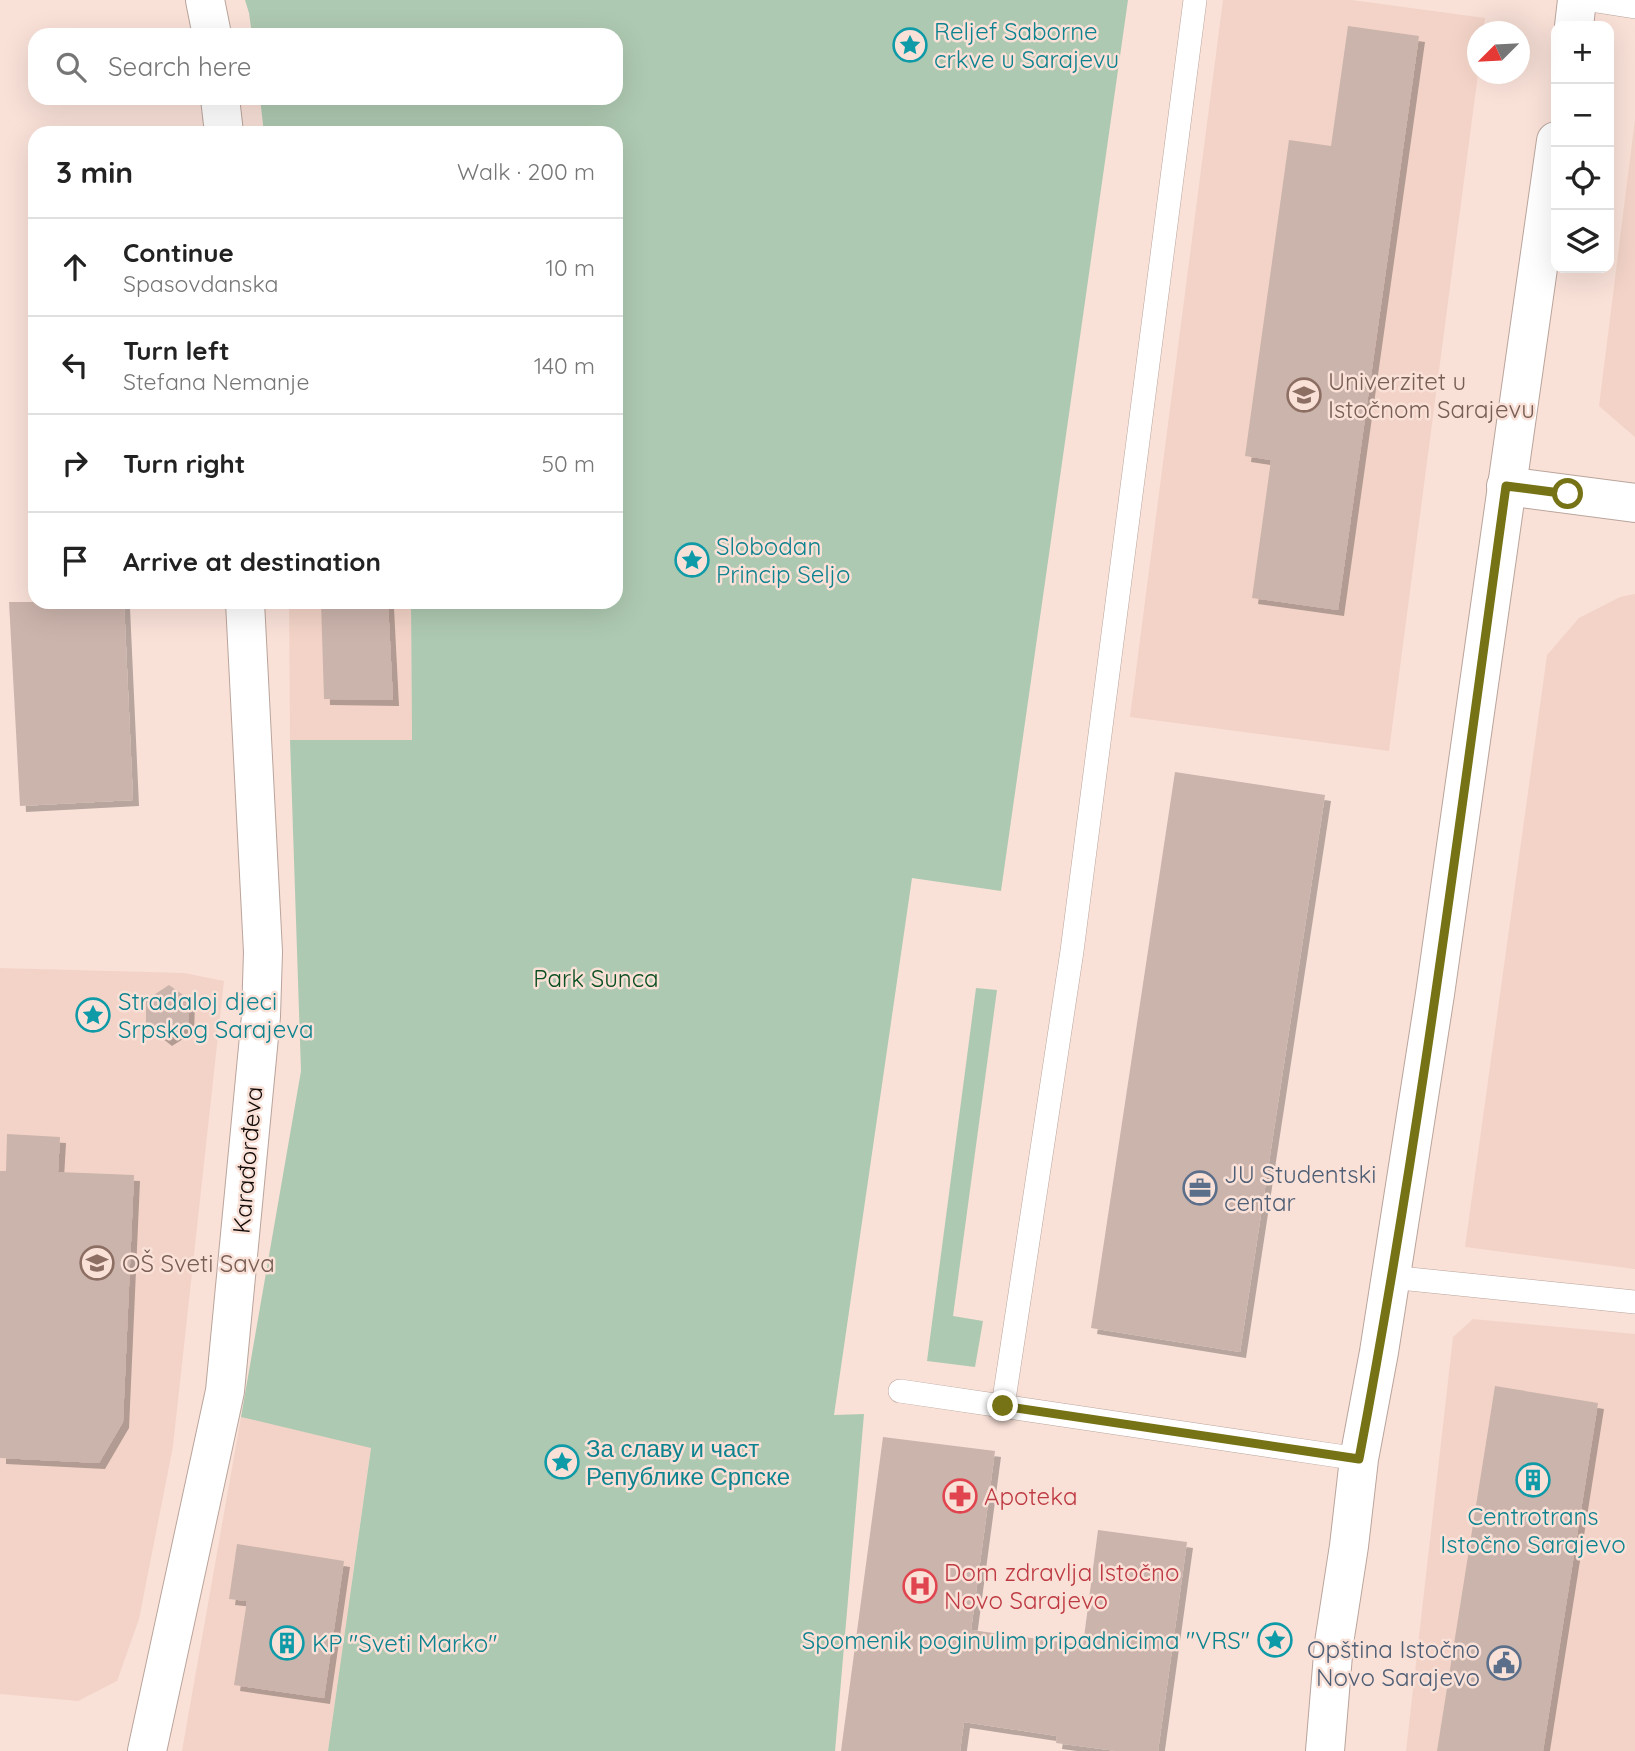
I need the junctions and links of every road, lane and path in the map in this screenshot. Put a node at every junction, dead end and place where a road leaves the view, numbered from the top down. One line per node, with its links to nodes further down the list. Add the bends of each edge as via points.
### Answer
1 (205, 0): 7 (main road)
2 (1195, 0): 17 (lane, via 1072,951)
3 (1577, 0): 6 (main road)
4 (1590, 0): 5 (lane)
5 (1635, 7)
6 (1574, 21)
7 (211, 28)
8 (221, 105): 9 (main road)
9 (223, 126)
10 (1555, 147): 11 (main road)
11 (1506, 486): 12 (main road); 14 (main road, via 1433,1008)
12 (1635, 503)
13 (245, 609): 19 (main road, Karađorđeva, via 263,952 261,1016 225,1391)
14 (1390, 1277): 15 (lane); 18 (main road)
15 (1635, 1302)
16 (900, 1391): 17 (lane)
17 (1003, 1406): 18 (lane)
18 (1359, 1459): 20 (main road, via 1334,1643)
19 (147, 1751)
20 (1325, 1751)

